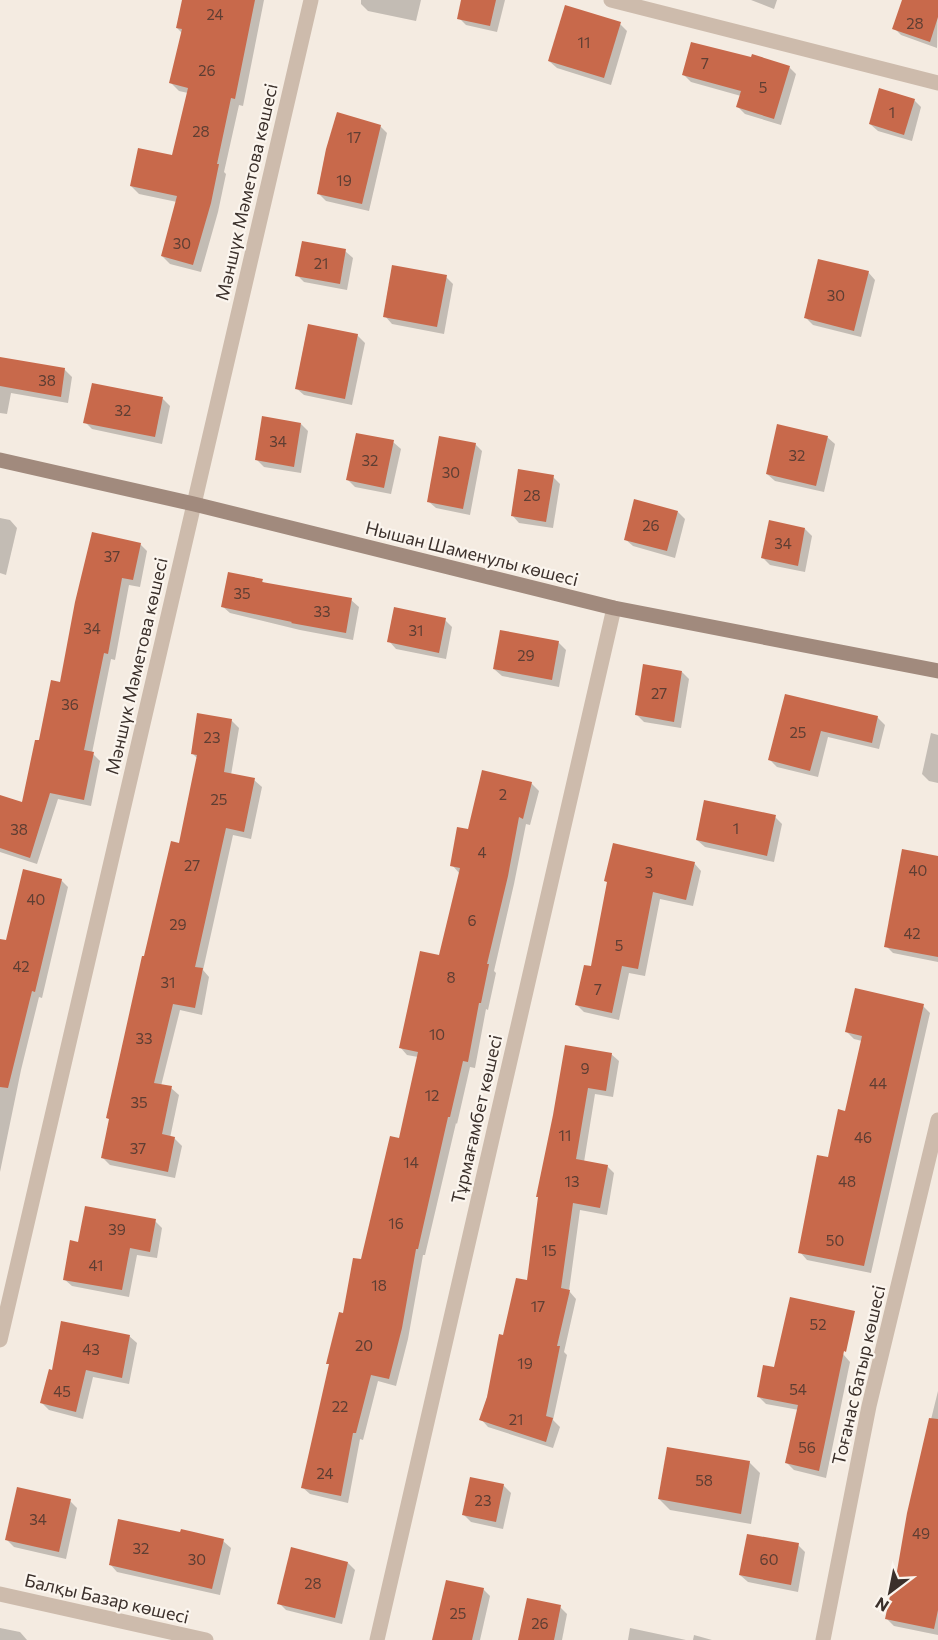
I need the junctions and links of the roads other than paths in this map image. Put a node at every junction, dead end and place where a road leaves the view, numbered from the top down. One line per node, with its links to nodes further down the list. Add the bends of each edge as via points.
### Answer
1 (311, 0): 5 (street, Мәншүк Мәметова көшесі)
2 (611, 0): 3 (street)
3 (938, 83)
4 (0, 460): 5 (street, Нышан Шаменулы көшесі)
5 (194, 504): 6 (street, Нышан Шаменулы көшесі); 9 (street, Мәншүк Мәметова көшесі)
6 (614, 608): 7 (street, Нышан Шаменулы көшесі); 12 (street, Тұрмағамбет көшесі)
7 (938, 671)
8 (938, 1120): 13 (street, Тоғанас батыр көшесі, via 869,1406)
9 (0, 1340)
10 (0, 1594): 11 (street, Балқы Базар көшесі)
11 (206, 1640)
12 (377, 1640)
13 (823, 1640)

